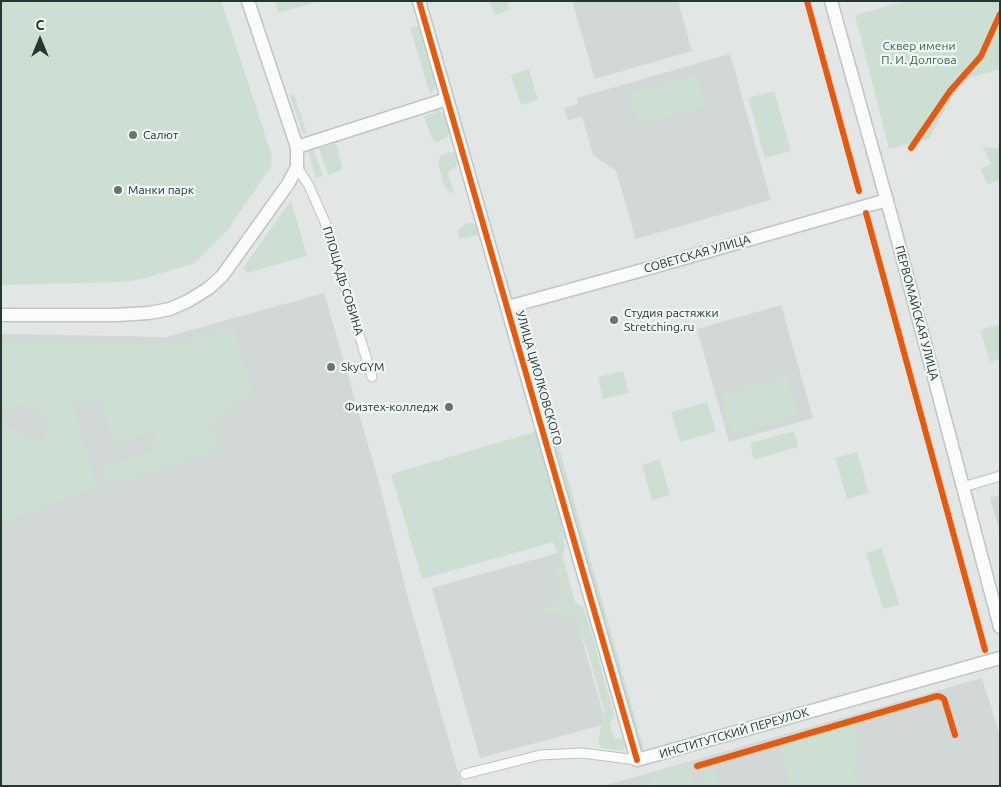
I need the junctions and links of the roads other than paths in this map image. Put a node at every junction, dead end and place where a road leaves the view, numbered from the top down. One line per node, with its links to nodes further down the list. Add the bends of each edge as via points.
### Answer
1 (248, 1): 5 (street)
2 (419, 1): 4 (street, УЛИЦА ЦИОЛКОВСКОГО)
3 (830, 1): 7 (street, ПЕРВОМАЙСКАЯ УЛИЦА)
4 (447, 99): 5 (street); 8 (street, УЛИЦА ЦИОЛКОВСКОГО)
5 (297, 147): 6 (street)
6 (297, 167): 9 (street, via 234,262 209,288 180,305 158,312 116,315); 10 (street, ПЛОЩАДЬ СОБИНА, via 325,222)
7 (886, 200): 8 (street, СОВЕТСКАЯ УЛИЦА); 12 (street, ПЕРВОМАЙСКАЯ УЛИЦА)
8 (508, 307): 15 (street, УЛИЦА ЦИОЛКОВСКОГО)
9 (1, 314)
10 (372, 377)
11 (1000, 476): 12 (street)
12 (963, 487): 13 (street, ПЕРВОМАЙСКАЯ УЛИЦА)
13 (1000, 627)
14 (1000, 658): 15 (street, ИНСТИТУТСКИЙ ПЕРЕУЛОК)
15 (637, 760): 16 (street, ИНСТИТУТСКИЙ ПЕРЕУЛОК, via 582,753 540,755)
16 (465, 774)

